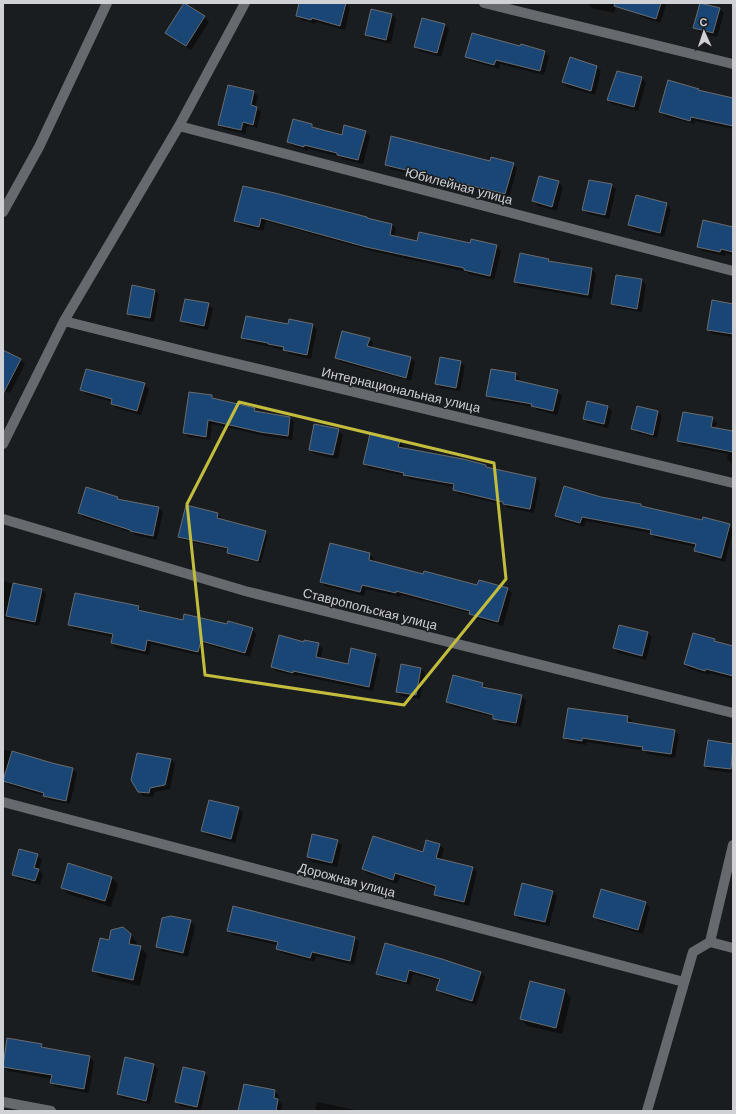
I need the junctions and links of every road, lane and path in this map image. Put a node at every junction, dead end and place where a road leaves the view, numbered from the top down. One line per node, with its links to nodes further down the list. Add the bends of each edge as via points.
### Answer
1 (107, 3): 6 (street, via 39,147)
2 (245, 3): 5 (street)
3 (484, 3): 4 (street)
4 (733, 64)
5 (179, 126): 7 (street, Юбилейная улица); 8 (street)
6 (3, 212)
7 (733, 271)
8 (64, 321): 9 (street); 10 (street, Интернациональная улица)
9 (3, 444)
10 (733, 483)
11 (3, 519): 12 (street, Ставропольская улица, via 245,591)
12 (733, 713)
13 (3, 802): 17 (street, Дорожная улица)
14 (733, 845): 15 (street)
15 (710, 942): 16 (street); 17 (street, via 693,952)
16 (733, 948)
17 (684, 982): 20 (street)
18 (3, 1102): 19 (street)
19 (51, 1111)
20 (647, 1111)

